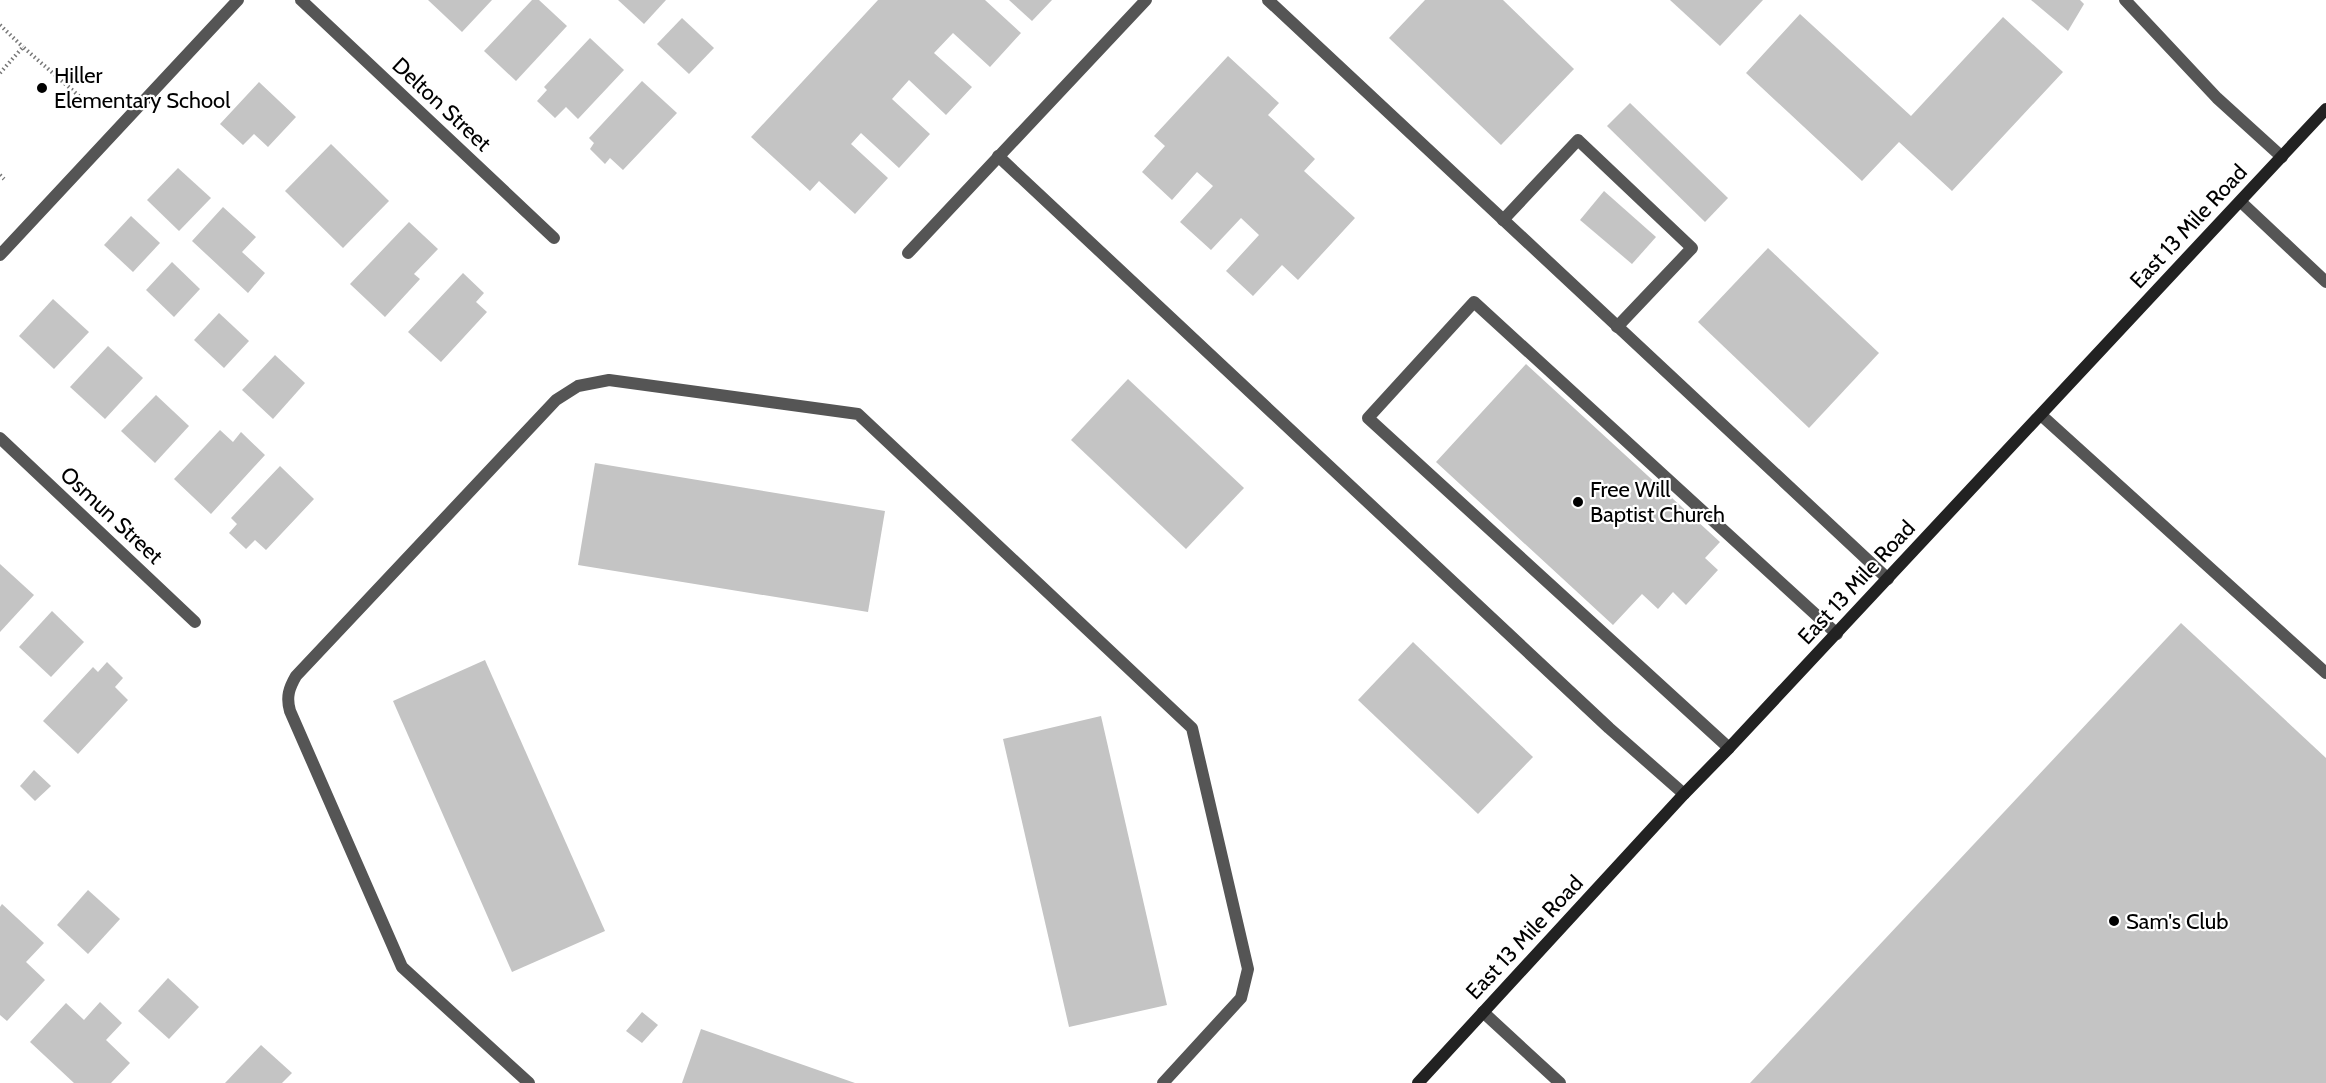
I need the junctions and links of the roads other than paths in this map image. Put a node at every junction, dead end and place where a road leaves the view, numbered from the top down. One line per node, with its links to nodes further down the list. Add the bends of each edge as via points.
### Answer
1 (238, 0): 13 (street)
2 (301, 0): 11 (street, Delton Street)
3 (1146, 0): 7 (street)
4 (1268, 0): 10 (street)
5 (2125, 0): 8 (street, via 2217,98)
6 (2326, 109): 8 (main road, East 13 Mile Road)
7 (998, 156): 12 (street); 23 (street)
8 (2282, 157): 9 (main road, East 13 Mile Road)
9 (2241, 202): 14 (street); 16 (main road, East 13 Mile Road)
10 (1503, 220): 15 (street); 15 (street, via 1578,140 1692,248)
11 (554, 238)
12 (908, 253)
13 (0, 255)
14 (2326, 282)
15 (1617, 327): 18 (street)
16 (2041, 415): 18 (main road, East 13 Mile Road); 21 (street)
17 (0, 438): 19 (street, Osmun Street)
18 (1888, 579): 20 (main road, East 13 Mile Road)
19 (195, 622)
20 (1837, 634): 22 (main road, East 13 Mile Road); 22 (street, via 1474,302 1368,418)
21 (2326, 673)
22 (1729, 748): 23 (main road, East 13 Mile Road)
23 (1684, 794): 24 (main road, East 13 Mile Road)
24 (1484, 1012): 27 (main road, East 13 Mile Road); 28 (street)
25 (529, 1083): 26 (street, via 402,968 287,699 296,676 556,400 578,386 609,380 858,414 1192,728 1248,969 1241,998)
26 (1163, 1083)
27 (1418, 1083)
28 (1560, 1083)

